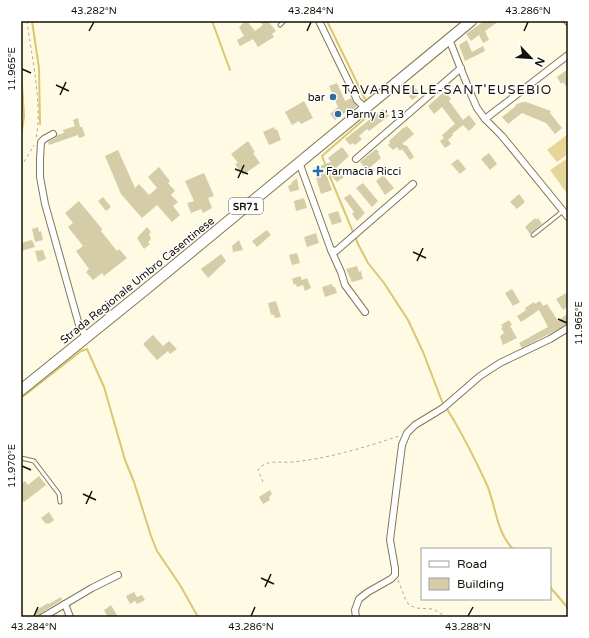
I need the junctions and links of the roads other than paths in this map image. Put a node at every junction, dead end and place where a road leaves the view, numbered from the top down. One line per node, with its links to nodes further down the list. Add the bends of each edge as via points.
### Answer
1 (284, 21): 4 (lane)
2 (319, 21): 8 (street, via 357,100)
3 (472, 21): 5 (main road, Strada Regionale Umbro Casentinese / SR71)
4 (280, 24)
5 (449, 39): 7 (street); 8 (main road, Strada Regionale Umbro Casentinese / SR71)
6 (568, 55): 9 (street)
7 (461, 68): 9 (street, via 477,108); 11 (street)
8 (365, 108): 12 (main road, Strada Regionale Umbro Casentinese / SR71)
9 (485, 119): 14 (street)
10 (53, 134): 20 (street, via 41,142 40,177 45,204 79,325)
11 (356, 159)
12 (299, 162): 17 (street); 20 (main road, Strada Regionale Umbro Casentinese / SR71)
13 (413, 184): 17 (street, via 336,251)
14 (563, 211): 15 (street); 16 (lane)
15 (568, 217)
16 (533, 235)
17 (331, 250): 18 (street, via 345,285)
18 (365, 312)
19 (568, 328): 28 (street, via 480,376 443,408 415,425 407,433 402,445 390,540 394,575 359,599 355,610)
20 (87, 337): 21 (main road, Strada Regionale Umbro Casentinese / SR71)
21 (21, 390)
22 (21, 458): 23 (lane, via 34,461 59,494)
23 (60, 502)
24 (118, 575): 25 (street)
25 (65, 604): 26 (street); 27 (street)
26 (43, 617)
27 (70, 617)
28 (356, 617)

